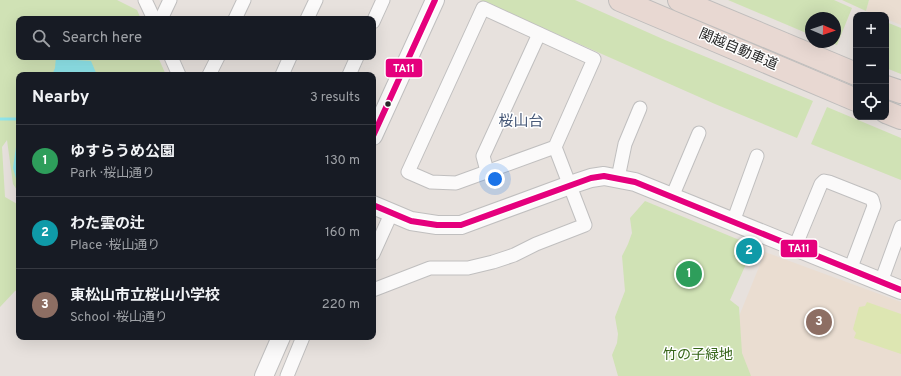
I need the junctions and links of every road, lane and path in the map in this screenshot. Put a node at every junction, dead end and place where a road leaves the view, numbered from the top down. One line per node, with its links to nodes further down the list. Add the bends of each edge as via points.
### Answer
1 (146, 0): 9 (street)
2 (170, 0): 10 (street)
3 (244, 0): 11 (street)
4 (316, 0): 12 (street)
5 (383, 0): 13 (street)
6 (435, 0): 30 (street)
7 (620, 0): 26 (highway, 関越自動車道)
8 (679, 0): 23 (highway, 関越自動車道)
9 (153, 16)
10 (162, 16)
11 (236, 16)
12 (308, 16)
13 (376, 16)
14 (539, 34): 32 (street, via 594,59); 34 (street, via 483,156); 34 (street, via 483,8 408,172 431,182 456,183)
15 (172, 60): 19 (street)
16 (216, 60): 20 (street)
17 (289, 60): 21 (street)
18 (356, 60): 22 (street)
19 (178, 72)
20 (210, 72)
21 (283, 72)
22 (350, 72)
23 (853, 73)
24 (889, 87): 25 (highway)
25 (901, 92)
26 (853, 99)
27 (640, 108): 35 (street, via 625,144)
28 (889, 113): 29 (highway)
29 (901, 118)
30 (376, 129)
31 (699, 133): 37 (street)
32 (555, 147): 34 (street); 36 (street)
33 (757, 156): 40 (street)
34 (487, 171)
35 (618, 178): 36 (street, via 604,176); 37 (street)
36 (570, 185): 39 (street, via 461,225 417,222); 46 (street, via 585,225 492,262 468,268 430,268)
37 (672, 197): 40 (street)
38 (376, 206): 39 (street)
39 (391, 214): 42 (street)
40 (733, 222): 43 (street)
41 (901, 227): 45 (street)
42 (376, 247)
43 (795, 247): 44 (street); 44 (street, via 824,181 872,199 874,206)
44 (850, 270): 45 (street)
45 (881, 282): 47 (street)
46 (376, 289)
47 (901, 290)
48 (281, 340): 50 (street)
49 (302, 340): 51 (street)
50 (264, 376)
51 (286, 376)

